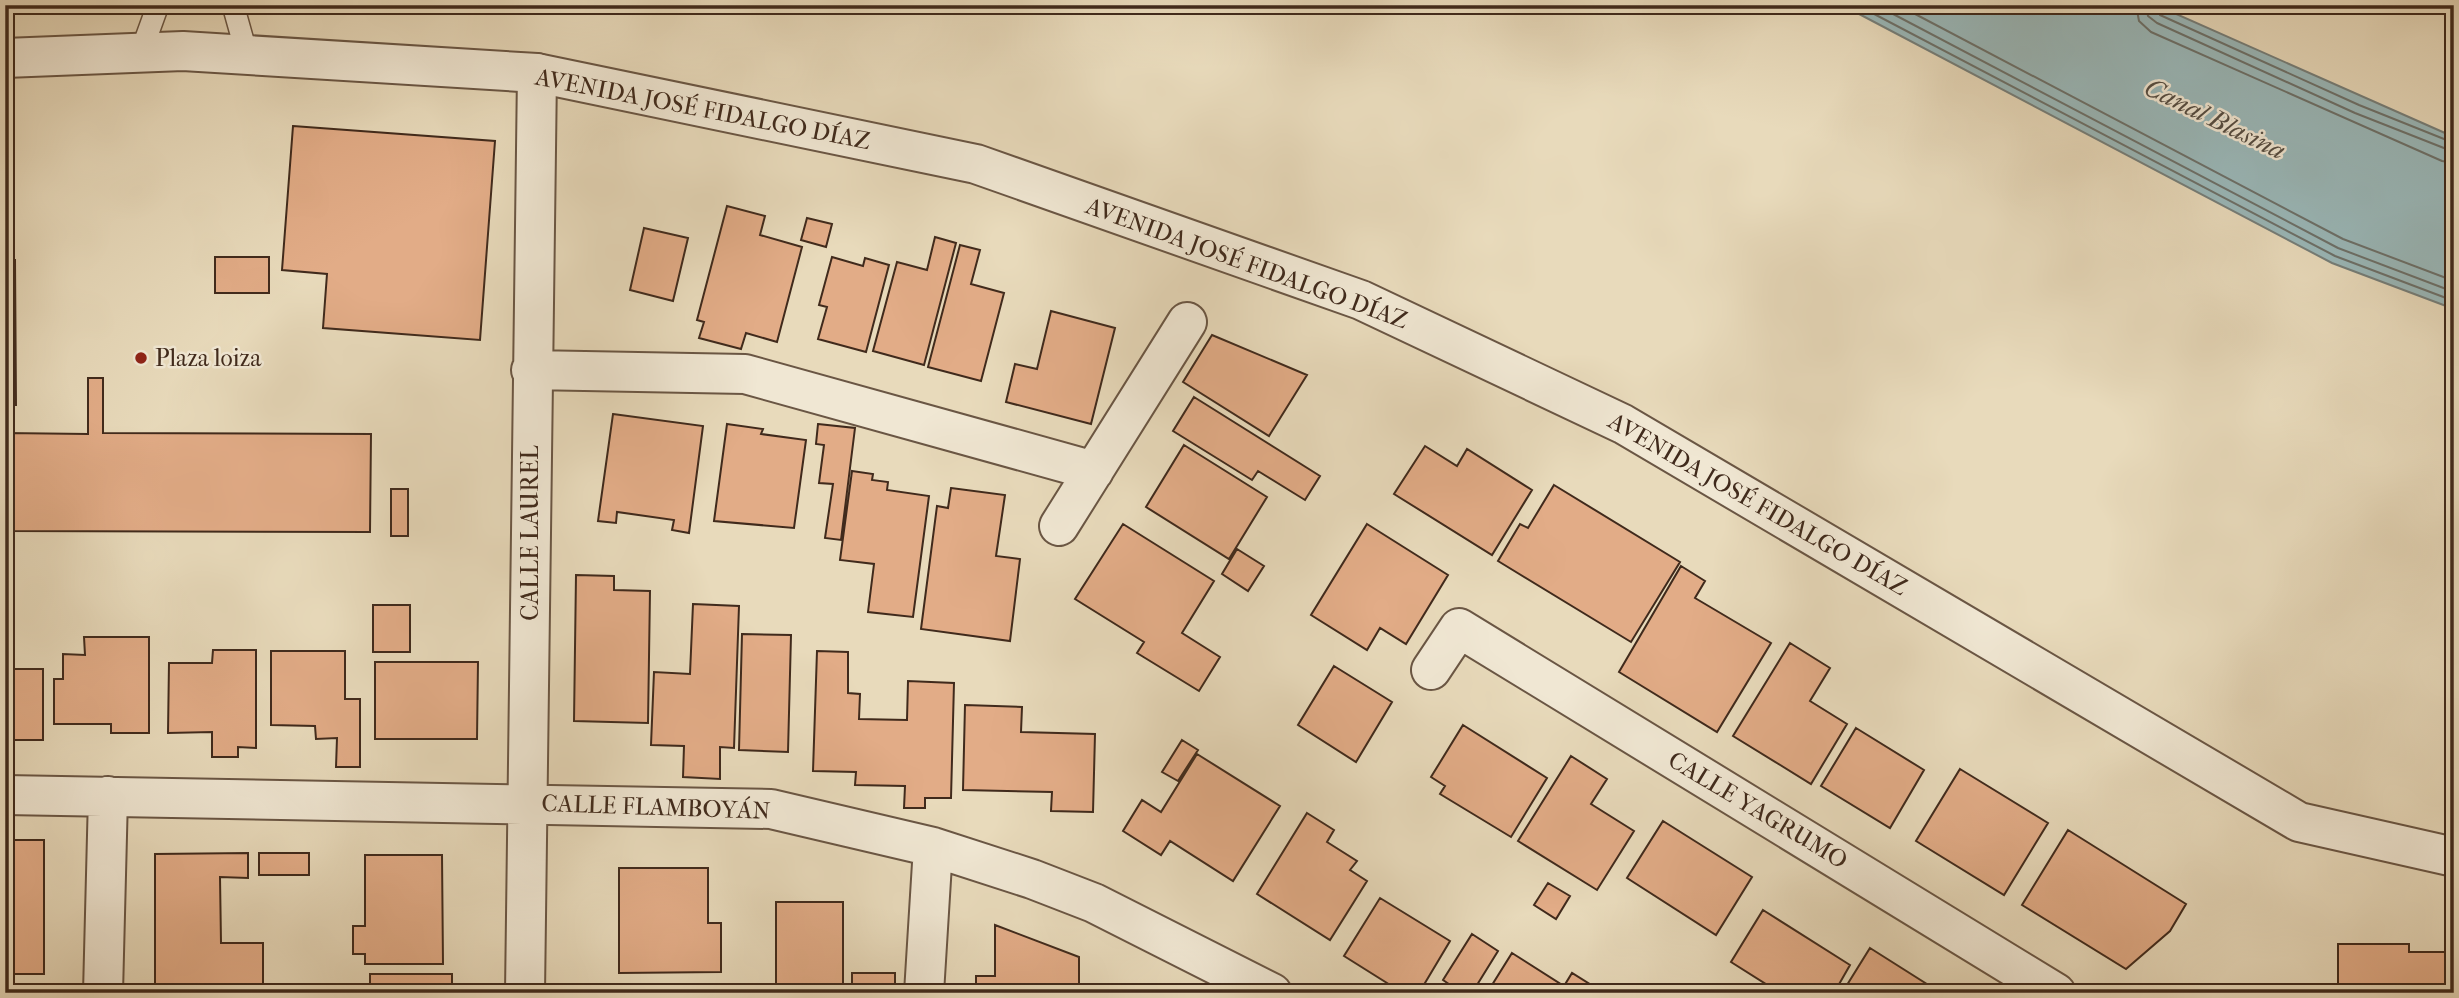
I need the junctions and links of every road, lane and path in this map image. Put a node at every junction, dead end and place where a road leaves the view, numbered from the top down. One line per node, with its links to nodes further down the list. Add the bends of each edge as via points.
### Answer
1 (158, 5): 3 (lane)
2 (233, 5): 4 (lane)
3 (141, 52): 4 (street, AVENIDA JOSÉ FIDALGO DÍAZ); 5 (street, AVENIDA JOSÉ FIDALGO DÍAZ)
4 (247, 55): 6 (street, AVENIDA JOSÉ FIDALGO DÍAZ)
5 (5, 58)
6 (537, 73): 8 (street, CALLE LAUREL); 16 (street, AVENIDA JOSÉ FIDALGO DÍAZ, via 976,164 1362,300 1623,424 2299,822)
7 (1187, 322): 9 (street)
8 (531, 369): 9 (street, via 745,374); 14 (street, CALLE LAUREL)
9 (1094, 471): 10 (street)
10 (1059, 526)
11 (1431, 670): 21 (street, CALLE YAGRUMO, via 1459,628)
12 (5, 794): 13 (street, CALLE FLAMBOYÁN)
13 (108, 796): 14 (street, CALLE FLAMBOYÁN); 17 (street)
14 (528, 803): 15 (street, CALLE FLAMBOYÁN, via 771,809); 18 (street, CALLE LAUREL)
15 (933, 847): 19 (street); 20 (street, CALLE FLAMBOYÁN, via 1094,903)
16 (2454, 858)
17 (103, 993)
18 (525, 993)
19 (924, 993)
20 (1272, 993)
21 (2056, 993)

